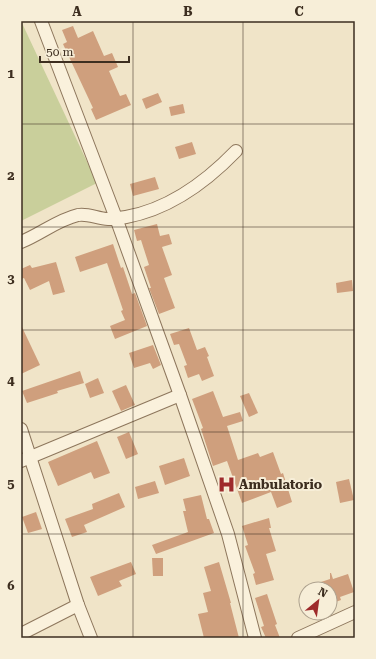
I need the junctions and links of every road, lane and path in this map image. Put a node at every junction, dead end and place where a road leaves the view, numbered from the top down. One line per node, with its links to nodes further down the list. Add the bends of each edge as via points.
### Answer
1 (41, 21): 3 (street)
2 (236, 151): 3 (street, via 206,179 174,200 146,212)
3 (116, 218): 4 (street, via 107,220 81,214 67,218); 5 (street)
4 (21, 242)
5 (180, 395): 7 (street); 12 (street, via 228,534)
6 (21, 429): 7 (street)
7 (26, 459): 8 (street)
8 (78, 605): 10 (street); 11 (street)
9 (355, 612): 13 (street)
10 (21, 634)
11 (91, 638)
12 (255, 638)
13 (298, 638)

